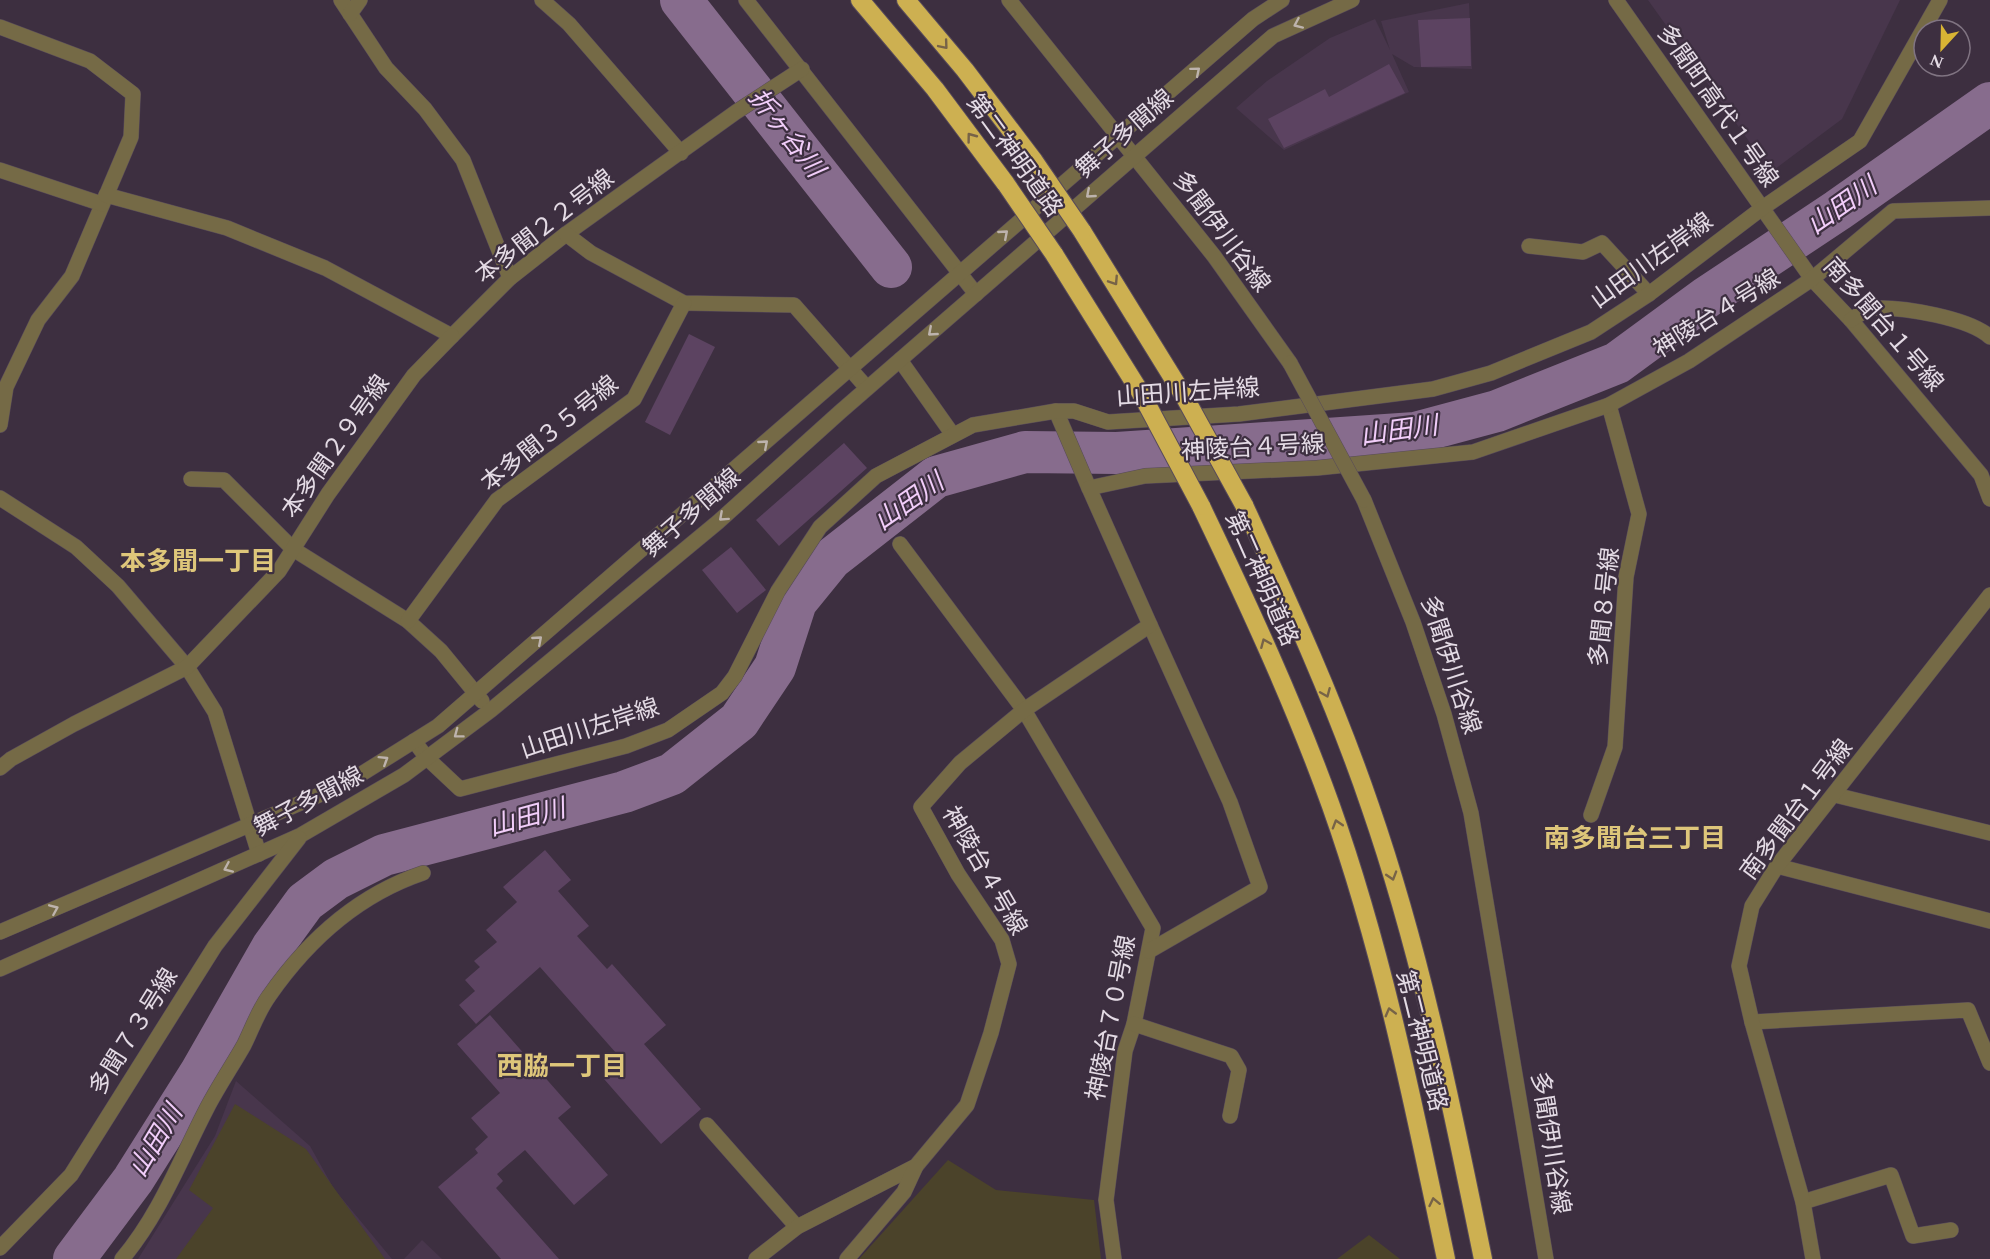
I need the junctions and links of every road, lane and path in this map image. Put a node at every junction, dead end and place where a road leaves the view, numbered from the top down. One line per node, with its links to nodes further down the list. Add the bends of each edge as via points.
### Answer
1 (341, 0): 12 (street)
2 (360, 0): 12 (street)
3 (542, 0): 16 (street, via 569,24)
4 (746, 0): 14 (street)
5 (860, 0): 82 (highway, 第二神明道路, one-way to 5, bridge, via 1365,914 1331,807 1248,603 1202,506 1142,395 1054,254 935,89)
6 (906, 0): 83 (highway, 第二神明道路, one-way to 83, bridge, via 966,70 1082,231 1184,396 1244,504 1312,658 1370,806 1431,1019)
7 (1009, 0): 15 (street, 多聞伊川谷線)
8 (1282, 0): 15 (street, 舞子多聞線, one-way to 8, via 1253,19)
9 (1352, 0): 17 (street, 舞子多聞線, one-way to 17, via 1273,36)
10 (1616, 0): 21 (street, 多聞町高代１号線)
11 (1940, 0): 21 (street, 山田川左岸線, via 1860,141)
12 (350, 14): 25 (street, via 386,68 463,160)
13 (0, 27): 19 (street, via 90,60 133,94 131,137)
14 (802, 69): 16 (street, 本多聞２２号線); 24 (street)
15 (1119, 135): 17 (street, 多聞伊川谷線); 24 (street, 舞子多聞線, one-way to 15)
16 (681, 153): 22 (street, 本多聞２２号線)
17 (1134, 156): 27 (street, 舞子多聞線, one-way to 27); 84 (street, 多聞伊川谷線, bridge, via 1215,256 1290,363 1364,500 1413,622 1471,813)
18 (0, 170): 19 (street)
19 (104, 199): 31 (street, via 227,228 325,268); 38 (street, via 72,276 38,320 6,387)
20 (1990, 208): 26 (street, 神陵台４号線, via 1893,211)
21 (1761, 209): 26 (street, 南多聞台１号線); 28 (street, 山田川左岸線)
22 (566, 234): 25 (street, 本多聞２２号線); 29 (street, via 591,253)
23 (1529, 246): 28 (street, via 1583,252 1602,243)
24 (959, 272): 27 (street); 34 (street, 舞子多聞線)
25 (510, 278): 31 (street, 本多聞２２号線)
26 (1812, 279): 30 (street, 南多聞台１号線); 36 (street, 神陵台４号線, via 1689,361)
27 (976, 294): 33 (street, 舞子多聞線, one-way to 33)
28 (1648, 294): 37 (street, 山田川左岸線, via 1591,332 1491,373 1433,389 1239,414 1108,422 1074,411)
29 (684, 303): 34 (street, via 794,305); 47 (street, 本多聞３５号線, via 634,399 498,500)
30 (1851, 320): 32 (street, via 1872,308 1935,315 1979,327); 43 (street, 南多聞台１号線, via 1981,476)
31 (452, 336): 45 (street, 本多聞２９号線, via 414,375)
32 (1990, 337)
33 (900, 360): 35 (street, 舞子多聞線); 39 (street)
34 (850, 369): 35 (street); 50 (street, 舞子多聞線, one-way to 34)
35 (867, 388): 51 (street, 舞子多聞線, one-way to 51, via 682,552)
36 (1609, 405): 41 (street, 神陵台４号線, via 1473,452 1317,468 1145,476); 57 (street, 多聞８号線, via 1639,514 1626,577 1615,747)
37 (1056, 411): 39 (street, 山田川左岸線, via 973,425); 41 (street)
38 (0, 425)
39 (953, 435): 54 (street, 山田川左岸線, via 876,476 820,527 778,591 735,676 722,693 668,730 626,746 460,789)
40 (191, 479): 45 (street, via 224,480)
41 (1089, 488): 48 (street)
42 (0, 498): 49 (street, via 76,547 118,586)
43 (1990, 499)
44 (900, 544): 52 (street, 神陵台７０号線)
45 (293, 549): 47 (street); 49 (street, 本多聞２９号線, via 279,571)
46 (1990, 595): 56 (street, 南多聞台１号線)
47 (408, 621): 50 (street, via 441,651)
48 (1150, 625): 52 (street, 神陵台４号線); 66 (street, via 1230,802 1260,887)
49 (187, 667): 55 (street, 本多聞２９号線, via 74,724); 58 (street, via 215,712)
50 (475, 694): 51 (street); 53 (street, 舞子多聞線)
51 (490, 710): 54 (street, 舞子多聞線, one-way to 54)
52 (1024, 710): 66 (street, 神陵台７０号線, via 1153,928); 73 (street, 神陵台４号線, via 960,763 921,807 958,874 1002,940 1009,964 967,1105)
53 (414, 741): 54 (street, 山田川左岸線); 58 (street, 舞子多聞線, one-way to 53, via 347,783)
54 (427, 758): 60 (street, 舞子多聞線)
55 (0, 768)
56 (1835, 795): 59 (street); 62 (street, 南多聞台１号線)
57 (1591, 815)
58 (250, 824): 61 (street); 65 (street, 舞子多聞線, one-way to 58)
59 (1990, 833)
60 (301, 836): 61 (street, 舞子多聞線); 77 (street, 多聞７３号線, via 215,946 71,1175)
61 (259, 854): 67 (street, 舞子多聞線, one-way to 67)
62 (1777, 866): 64 (street); 68 (street, 南多聞台１号線, via 1752,906 1739,966)
63 (423, 873): 78 (street, via 390,884 353,907 311,944 268,997 207,1108 169,1188)
64 (1990, 921)
65 (0, 932)
66 (1149, 951): 69 (street, 神陵台７０号線)
67 (0, 969)
68 (1752, 1022): 70 (street, via 1968,1010); 74 (street, 南多聞台１号線)
69 (1134, 1024): 71 (street, via 1231,1056 1239,1070); 81 (street, 神陵台７０号線, via 1125,1051 1106,1200)
70 (1990, 1063)
71 (1230, 1116)
72 (707, 1125): 75 (street)
73 (916, 1166): 75 (street, 神陵台４号線); 80 (street, via 904,1192)
74 (1803, 1202): 76 (street, via 1891,1175 1913,1236); 85 (street, 南多聞台１号線)
75 (798, 1227): 79 (street, 神陵台４号線)
76 (1951, 1230)
77 (0, 1248)
78 (122, 1259)
79 (756, 1259)
80 (847, 1259)
81 (1114, 1259)
82 (1446, 1259)
83 (1483, 1259)
84 (1546, 1259)
85 (1813, 1259)

